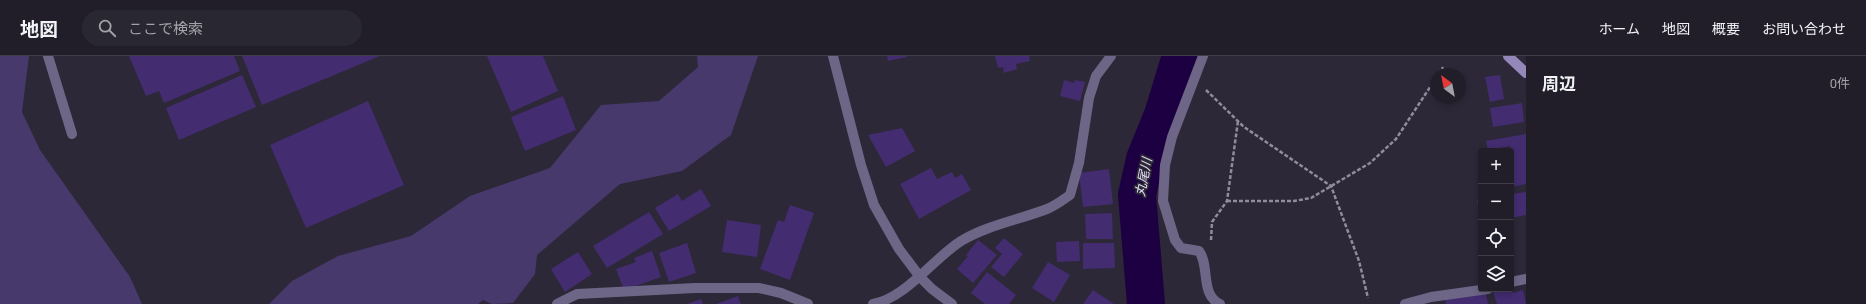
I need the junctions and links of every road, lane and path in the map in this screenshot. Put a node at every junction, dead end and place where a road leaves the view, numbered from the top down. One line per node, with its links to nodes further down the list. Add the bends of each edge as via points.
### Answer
1 (48, 56): 10 (street)
2 (833, 56): 14 (street, via 860,165 874,205 899,249)
3 (1111, 56): 14 (street, via 1096,76 1089,98 1079,163 1070,195 1048,209 992,226 961,241)
4 (1203, 56): 7 (street)
5 (1508, 56): 6 (main road)
6 (1526, 73)
7 (1195, 78): 9 (path); 23 (street, via 1172,136 1165,165 1163,200 1175,240 1181,248 1199,251 1203,256 1210,295 1214,302)
8 (1430, 87): 11 (path, via 1396,139 1370,163)
9 (1238, 121): 11 (path); 12 (path)
10 (72, 134)
11 (1331, 186): 12 (path, via 1311,198 1294,201); 18 (path, via 1359,262)
12 (1227, 201): 13 (path, via 1212,222)
13 (1210, 245)
14 (920, 277): 21 (street, via 897,293); 22 (street)
15 (1526, 279): 16 (street)
16 (1514, 281)
17 (1478, 290): 24 (street, via 1431,297)
18 (1368, 298)
19 (557, 304): 20 (street, via 577,294 695,288 759,288)
20 (808, 304)
21 (873, 304)
22 (952, 304)
23 (1220, 304)
24 (1405, 304)

